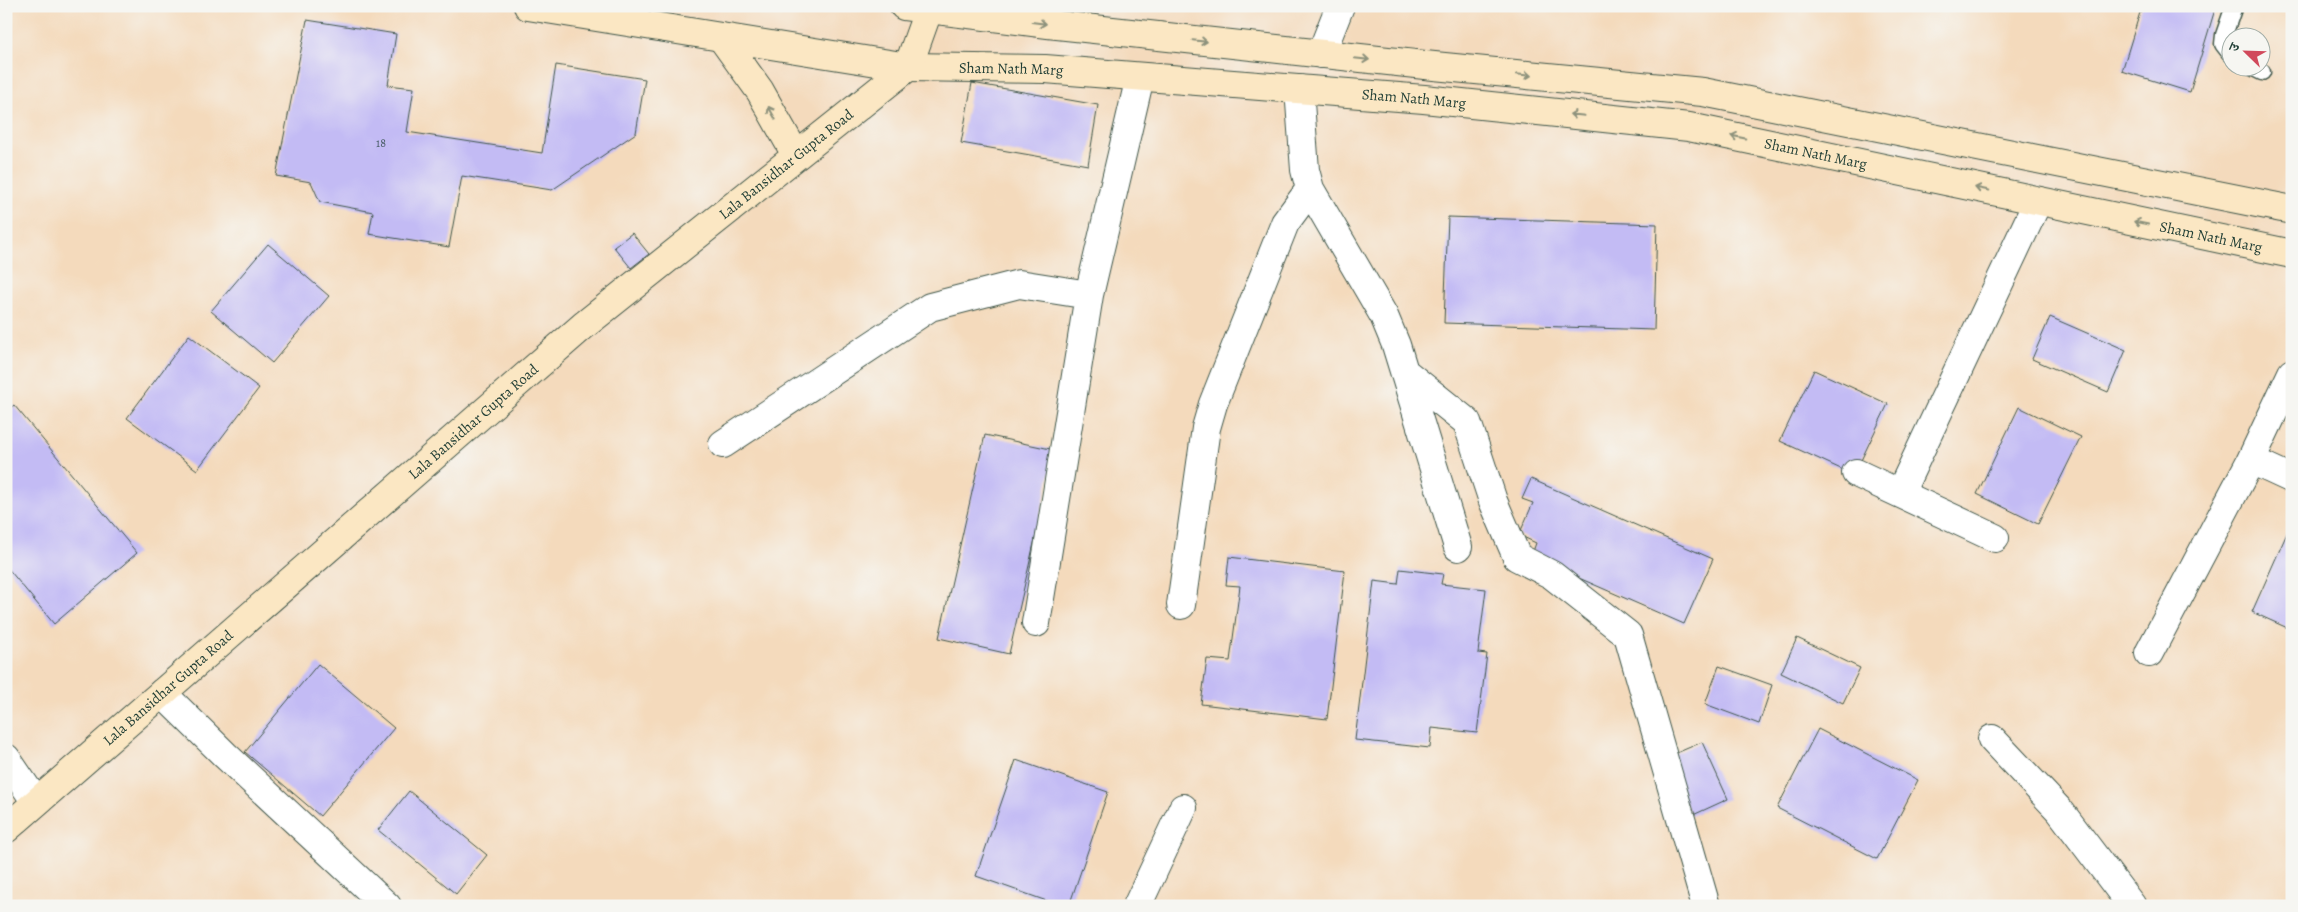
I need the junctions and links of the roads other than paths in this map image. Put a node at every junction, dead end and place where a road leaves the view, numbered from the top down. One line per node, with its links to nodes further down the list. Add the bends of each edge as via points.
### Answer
1 (528, 6): 6 (main road, Sham Nath Marg)
2 (1340, 6): 7 (street)
3 (2234, 6): 5 (lane)
4 (916, 8): 7 (main road, one-way to 7); 8 (main road)
5 (2226, 28)
6 (721, 37): 8 (main road, Sham Nath Marg); 11 (main road, one-way to 6, via 760,91)
7 (1321, 54): 14 (main road, one-way to 14, via 1703,92)
8 (908, 66): 9 (main road, Sham Nath Marg, via 1045,69); 11 (main road, Lala Bansidhar Gupta Road)
9 (1140, 77): 10 (main road, Sham Nath Marg); 16 (street)
10 (1300, 89): 12 (street, via 1305,170); 13 (main road, Sham Nath Marg, one-way to 10, via 1689,126)
11 (796, 155): 29 (main road, Lala Bansidhar Gupta Road, via 583,326)
12 (1310, 189): 18 (street, via 1384,316); 26 (street, via 1285,223 1212,404)
13 (2038, 201): 15 (main road, Sham Nath Marg, one-way to 13); 23 (street)
14 (2292, 210)
15 (2292, 254)
16 (1089, 295): 19 (street, via 1019,284 930,307); 27 (street)
17 (2292, 372): 20 (street)
18 (1406, 373): 25 (street); 37 (street, via 1467,422 1493,501 1517,557 1552,574 1628,635)
19 (723, 444)
20 (2251, 460): 22 (street); 28 (street)
21 (1856, 473): 23 (street)
22 (2292, 479)
23 (1900, 493): 24 (street)
24 (1995, 538)
25 (1458, 546)
26 (1181, 605)
27 (1036, 622)
28 (2149, 653)
29 (162, 693): 32 (main road, Lala Bansidhar Gupta Road); 35 (street)
30 (1992, 739): 38 (street, via 2060,810)
31 (6, 758): 32 (street)
32 (36, 802): 34 (main road, Lala Bansidhar Gupta Road)
33 (1184, 808): 36 (street)
34 (6, 829)
35 (387, 906)
36 (1137, 906)
37 (1706, 906)
38 (2132, 906)

